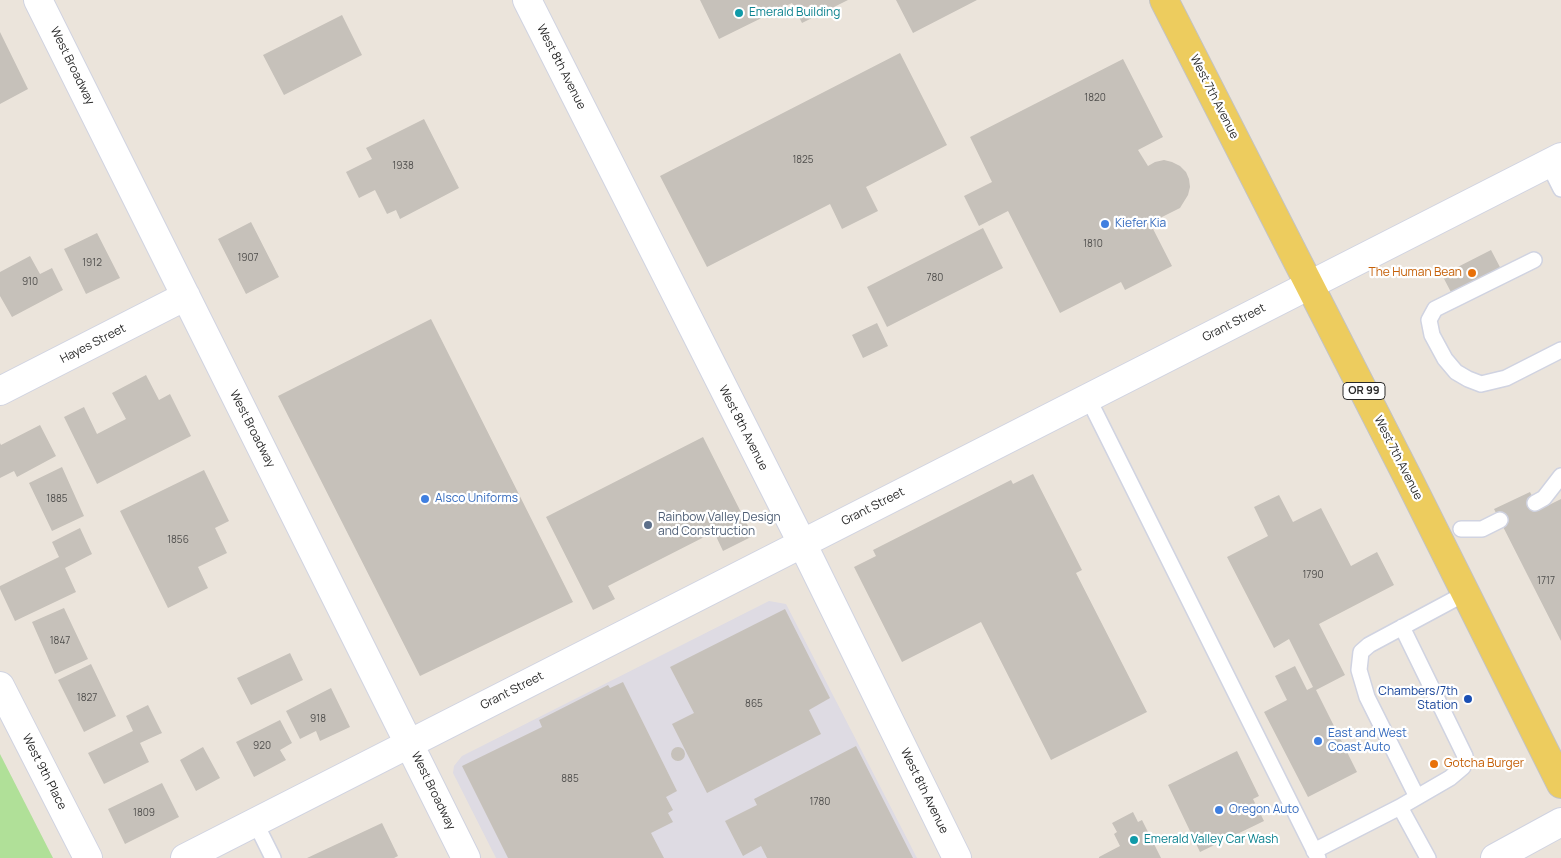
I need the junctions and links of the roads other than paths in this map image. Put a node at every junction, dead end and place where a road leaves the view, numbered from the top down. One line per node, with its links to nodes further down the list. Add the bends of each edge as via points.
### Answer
1 (38, 0): 8 (street, West Broadway)
2 (527, 0): 16 (street, West 8th Avenue)
3 (1164, 0): 7 (main road, West 7th Avenue / OR 99)
4 (1555, 160): 5 (lane); 7 (street, Grant Street)
5 (1561, 189)
6 (1534, 260): 9 (lane, via 1435,309 1429,320 1432,335 1456,372 1481,384 1506,378)
7 (1309, 285): 11 (street, Grant Street); 17 (main road, West 7th Avenue / OR 99)
8 (186, 296): 10 (street, Hayes Street); 20 (street, West Broadway)
9 (1561, 350)
10 (0, 391)
11 (1088, 398): 16 (street, Grant Street); 26 (lane)
12 (1561, 476): 13 (lane, via 1544,498)
13 (1535, 503)
14 (1500, 520): 15 (lane, via 1482,529)
15 (1461, 528)
16 (802, 544): 20 (street, Grant Street); 31 (street, West 8th Avenue)
17 (1466, 593): 18 (lane); 21 (main road, West 7th Avenue / OR 99)
18 (1402, 627): 22 (lane, via 1361,652 1360,670 1367,697); 22 (lane, via 1464,756 1463,766 1450,778)
19 (0, 686): 27 (street, West 9th Place)
20 (410, 743): 24 (street, Grant Street); 30 (street, West Broadway)
21 (1561, 784)
22 (1417, 797): 23 (lane)
23 (1400, 807): 26 (lane); 32 (lane)
24 (255, 822): 28 (street, Grant Street); 29 (lane)
25 (1561, 822): 33 (street)
26 (1316, 855)
27 (88, 858)
28 (185, 858)
29 (273, 858)
30 (466, 858)
31 (957, 858)
32 (1428, 858)
33 (1495, 858)

